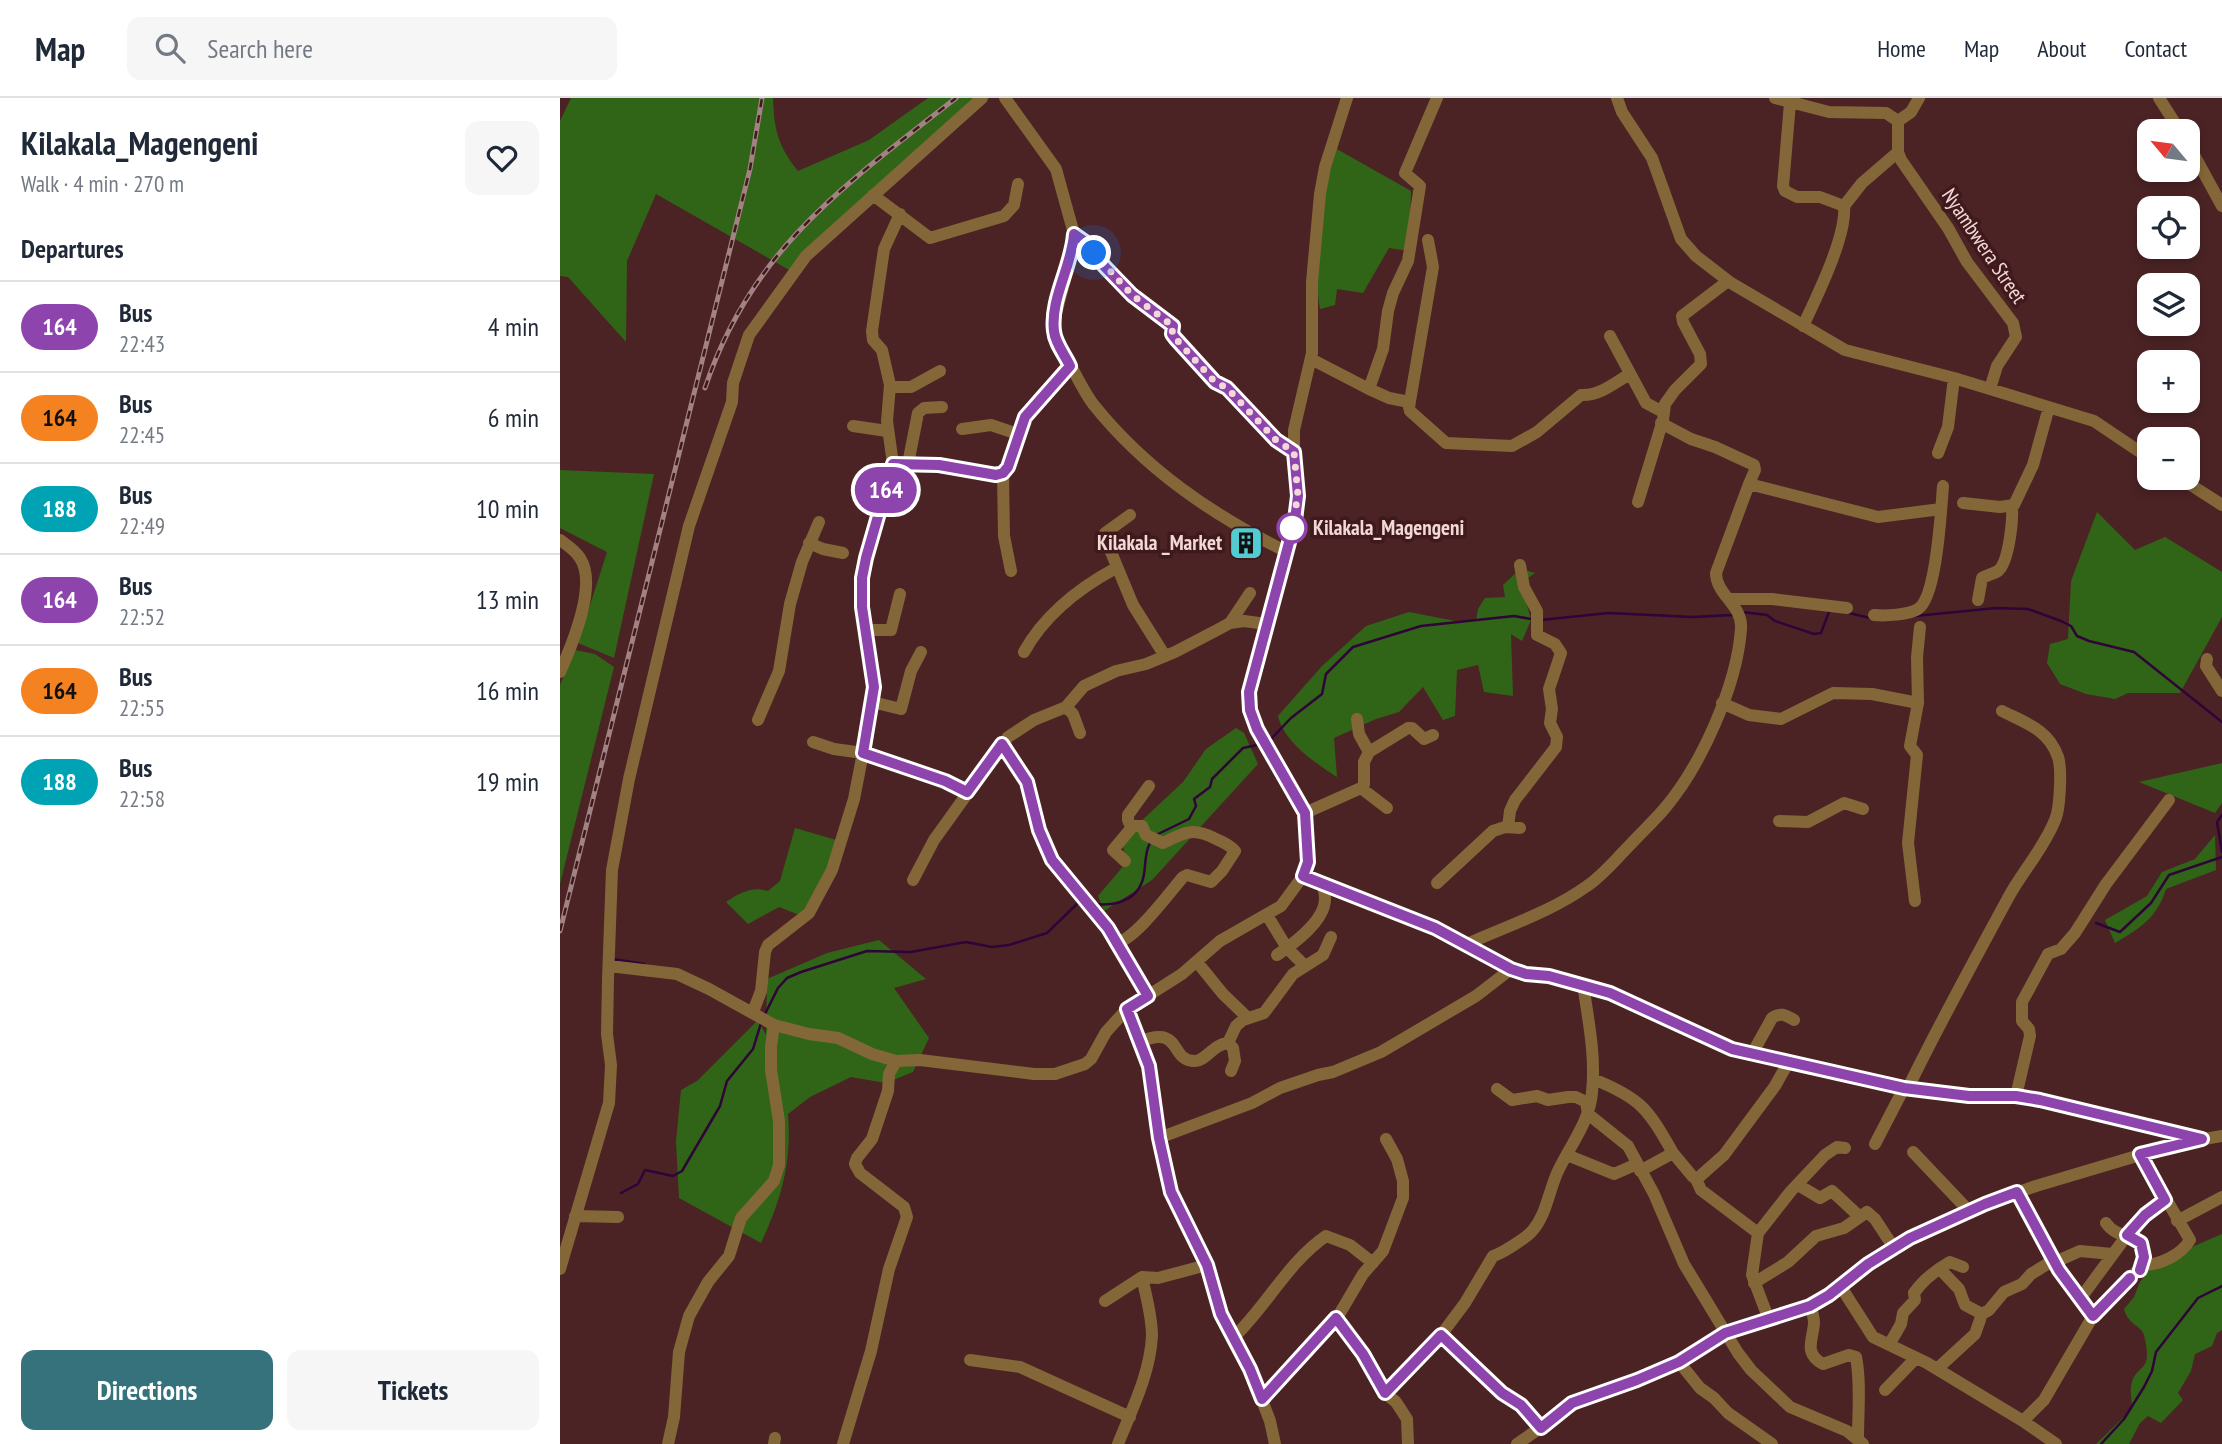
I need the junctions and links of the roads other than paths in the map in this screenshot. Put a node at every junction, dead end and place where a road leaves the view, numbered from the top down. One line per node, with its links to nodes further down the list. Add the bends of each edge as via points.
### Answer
1 (982, 98): 15 (street)
2 (1005, 98): 19 (street, via 1056,169)
3 (1347, 98): 24 (street, via 1320,194)
4 (1437, 98): 30 (street, via 1405,173 1420,186 1408,261 1393,293 1383,349)
5 (1617, 98): 21 (street, via 1651,158 1681,239)
6 (1775, 98): 9 (street)
7 (1919, 98): 11 (street, via 1911,112)
8 (2159, 98): 10 (street)
9 (1790, 103): 11 (street, via 1829,112 1886,113); 16 (street, via 1784,189 1797,197 1820,197)
10 (2172, 119)
11 (1898, 121): 12 (street)
12 (1898, 152): 16 (street, via 1862,183); 31 (street, Nyambwera Street, via 1966,262 2013,323 2016,337 1997,366)
13 (2200, 166): 17 (street)
14 (1018, 184): 18 (street, via 1014,205 1004,216 935,238 928,238)
15 (873, 195): 18 (street); 113 (street, via 806,256 749,335 733,383 732,402 689,526 629,779 612,870)
16 (1844, 206): 22 (street, via 1832,255)
17 (2222, 206)
18 (900, 214): 29 (street, via 884,249 872,331 882,350)
19 (1074, 234): 25 (street, via 1054,320 1057,343); 41 (street, via 1132,295 1173,326 1172,334 1215,382)
20 (1428, 240): 32 (street, via 1433,267)
21 (1728, 281): 22 (street); 35 (street, via 1682,316 1702,363 1669,398)
22 (1803, 326): 28 (street, via 1845,350)
23 (1610, 336): 27 (street)
24 (1311, 359): 30 (street); 41 (street, via 1294,430)
25 (1070, 366): 39 (street, via 1025,417); 58 (street, via 1113,428 1164,477)
26 (940, 371): 29 (street, via 911,387)
27 (1630, 374): 32 (street, via 1598,393 1581,395 1537,432 1512,446 1446,443 1410,411); 35 (street, via 1646,403)
28 (1955, 379): 31 (street); 42 (street, via 1948,427)
29 (890, 387): 38 (street)
30 (1369, 389): 32 (street)
31 (1990, 389): 34 (street)
32 (1409, 402)
33 (942, 407): 44 (street, via 918,413)
34 (2049, 407): 40 (street, via 2094,421); 52 (street, via 2033,465)
35 (1662, 417): 46 (street, via 1691,439 1754,466); 49 (street)
36 (853, 426): 38 (street)
37 (962, 429): 39 (street, via 991,425)
38 (887, 431): 43 (street)
39 (1018, 433): 45 (street, via 1011,463)
40 (2137, 449)
41 (1294, 452): 58 (street, via 1298,496)
42 (1938, 453)
43 (893, 464): 44 (street); 72 (street, via 863,570)
44 (908, 464): 45 (street)
45 (1003, 473): 62 (street, via 1004,536)
46 (1749, 484): 53 (street, via 1878,517); 65 (street, via 1716,573 1721,590)
47 (1943, 486): 53 (street)
48 (2199, 490): 51 (street)
49 (1637, 502)
50 (1963, 503): 52 (street)
51 (2222, 505)
52 (2012, 506): 66 (street, via 2004,558 1998,570 1982,578)
53 (1941, 509): 68 (street, via 1932,578 1921,606)
54 (1130, 515): 61 (street, via 1103,536)
55 (819, 522): 57 (street)
56 (560, 540): 77 (street, via 582,559 588,577 575,636)
57 (809, 543): 59 (street); 84 (street, via 790,604 779,671)
58 (1285, 551): 70 (street)
59 (843, 553)
60 (1520, 565): 105 (street, via 1524,587 1537,611 1537,635 1560,653 1549,689 1550,723 1557,740 1553,752 1513,804 1514,827 1493,831)
61 (1116, 568): 74 (street, via 1059,607); 75 (street)
62 (1011, 571)
63 (1250, 593): 69 (street)
64 (900, 594): 72 (street, via 891,630)
65 (1731, 599): 67 (street, via 1772,598); 80 (street, via 1742,626 1739,654)
66 (1978, 600)
67 (1847, 608)
68 (1874, 615)
69 (1230, 623): 70 (street); 75 (street)
70 (1266, 624): 98 (street, via 1252,675 1250,710)
71 (1920, 627): 81 (street)
72 (865, 630): 79 (street)
73 (922, 652): 79 (street, via 911,671 901,709)
74 (1024, 652)
75 (1165, 656): 82 (street, via 1084,686)
76 (2207, 659): 78 (street, via 2206,666)
77 (560, 672)
78 (2222, 691)
79 (872, 702): 91 (street)
80 (1722, 703): 81 (street, via 1749,715 1781,719 1833,693 1872,694); 110 (street, via 1675,794 1596,880 1552,907)
81 (1918, 703): 106 (street, via 1910,747 1917,755 1909,843)
82 (1066, 706): 86 (street); 89 (street, via 1023,726)
83 (2002, 711): 130 (street, via 2034,725 2054,747 2060,766 2056,818)
84 (758, 719)
85 (1357, 719): 90 (street)
86 (1080, 733)
87 (1433, 735): 90 (street, via 1424,739 1408,728)
88 (813, 742): 91 (street)
89 (1002, 744): 94 (street); 109 (street, via 1027,782 1048,853)
90 (1369, 752): 93 (street)
91 (863, 753): 94 (street); 119 (street, via 832,870 809,913 768,945)
92 (1149, 786): 100 (street, via 1128,814)
93 (1361, 788): 96 (street); 98 (street)
94 (967, 792): 103 (street)
95 (2169, 800): 132 (street, via 2075,933 2048,954 2029,986 2021,1012 2030,1036)
96 (1387, 808)
97 (1863, 809): 99 (street, via 1846,803 1811,821)
98 (1305, 813): 102 (street, via 1308,862)
99 (1779, 821)
100 (1131, 827): 101 (street, via 1114,850); 109 (street, via 1142,826 1146,835 1163,843 1196,831 1235,851 1211,883 1183,877 1127,939)
101 (1125, 861)
102 (1303, 876): 104 (street); 107 (street, via 1281,906)
103 (913, 880)
104 (1323, 883): 110 (street); 111 (street, via 1323,910)
105 (1437, 883)
106 (1915, 901)
107 (1267, 915): 111 (street); 112 (street, via 1220,940)
108 (1331, 937): 114 (street, via 1323,955)
109 (1116, 943): 117 (street)
110 (1467, 944): 115 (street)
111 (1282, 952): 114 (street)
112 (1197, 962): 117 (street); 120 (street)
113 (609, 965): 119 (street, via 677,974); 151 (street, via 609,1103)
114 (1305, 966): 120 (street, via 1285,982 1264,1013)
115 (1511, 969): 116 (street); 135 (street, via 1476,996 1381,1052)
116 (1583, 984): 125 (street); 129 (street)
117 (1148, 996): 118 (street)
118 (1127, 1009): 123 (street); 126 (street, via 1106,1032 1091,1059 1067,1072 1034,1074)
119 (753, 1012): 122 (street)
120 (1248, 1018): 124 (street, via 1231,1032)
121 (1794, 1020): 125 (street, via 1783,1014 1772,1018)
122 (774, 1025): 126 (street, via 838,1038); 193 (street, via 771,1070 779,1121 779,1165 774,1181 741,1218 729,1256 689,1316 678,1352)
123 (1139, 1042): 124 (street, via 1160,1035 1192,1061); 135 (street, via 1151,1075)
124 (1228, 1043): 128 (street, via 1235,1061)
125 (1752, 1054): 127 (street)
126 (896, 1061): 194 (street, via 872,1139 855,1164 904,1208 907,1217)
127 (1789, 1061): 130 (street); 145 (street, via 1724,1155)
128 (1230, 1072)
129 (1593, 1079): 133 (street); 141 (street, via 1639,1102)
130 (1906, 1088): 132 (street); 138 (street)
131 (1497, 1089): 133 (street, via 1512,1100 1576,1097 1586,1102)
132 (2016, 1096): 137 (street)
133 (1588, 1114): 143 (street); 144 (street, via 1628,1146)
134 (2222, 1136): 137 (street)
135 (1159, 1138): 162 (street, via 1171,1192)
136 (1386, 1139): 161 (street, via 1397,1159 1403,1198 1387,1243)
137 (2202, 1139): 142 (street)
138 (1875, 1144)
139 (1845, 1148): 146 (street, via 1830,1150)
140 (1913, 1152): 150 (street)
141 (1673, 1153): 144 (street); 145 (street)
142 (2140, 1154): 147 (street); 149 (street)
143 (1567, 1155): 144 (street, via 1614,1174); 178 (street, via 1532,1233 1493,1256)
144 (1639, 1168): 177 (street, via 1684,1264)
145 (1696, 1179): 156 (street, via 1701,1190)
146 (1798, 1185): 153 (street, via 1820,1198 1832,1191); 156 (street)
147 (2017, 1192): 150 (street); 160 (street)
148 (2222, 1198): 154 (street)
149 (2165, 1200): 154 (street); 157 (street)
150 (1969, 1211): 158 (street)
151 (575, 1216): 152 (street); 165 (street)
152 (618, 1217)
153 (1860, 1217): 158 (street, via 1870,1214); 168 (street, via 1844,1228 1816,1236 1788,1262)
154 (2177, 1221): 163 (street, via 2188,1243 2156,1264)
155 (2106, 1223): 157 (street, via 2116,1233)
156 (1758, 1233): 168 (street)
157 (2127, 1235): 159 (street); 163 (street, via 2141,1243)
158 (1894, 1248): 169 (street)
159 (2112, 1254): 160 (street, via 2080,1251); 170 (street)
160 (2055, 1261): 170 (street); 173 (street, via 2004,1292)
161 (1373, 1263): 175 (street); 179 (street, via 1350,1245 1326,1236)
162 (1207, 1265): 167 (street, via 1158,1278); 179 (street)
163 (2143, 1265): 174 (street)
164 (1963, 1267): 166 (street, via 1954,1262)
165 (560, 1269)
166 (1940, 1269): 173 (street, via 1959,1290 1965,1305); 180 (street, via 1915,1290 1915,1300 1903,1313)
167 (1142, 1277): 171 (street); 188 (street, via 1152,1336)
168 (1754, 1283): 176 (street)
169 (1841, 1287): 172 (street); 180 (street, via 1873,1337)
170 (2080, 1299): 174 (street)
171 (1105, 1300)
172 (1810, 1306): 176 (street); 191 (street, via 1814,1322 1811,1355 1823,1364 1849,1354 1856,1356)
173 (1982, 1314): 184 (street, via 1975,1334)
174 (2093, 1316): 189 (street, via 2044,1400)
175 (1336, 1318): 186 (street); 187 (street)
176 (1769, 1320): 177 (street)
177 (1725, 1333): 183 (street); 191 (street, via 1760,1381 1790,1407)
178 (1441, 1335): 186 (street); 190 (street)
179 (1233, 1338): 187 (street)
180 (1889, 1345): 181 (street)
181 (1916, 1358): 184 (street); 185 (street)
182 (970, 1360): 188 (street, via 1020,1367)
183 (1679, 1362): 190 (street, via 1582,1399); 192 (street, via 1700,1388)
184 (1937, 1369): 189 (street)
185 (1885, 1390)
186 (1385, 1393): 197 (street, via 1408,1419)
187 (1262, 1399): 196 (street)
188 (1130, 1417): 195 (street)
189 (2023, 1421): 199 (street)
190 (1541, 1428): 198 (street)
191 (1861, 1441)
192 (1765, 1442)
193 (668, 1444)
194 (844, 1444)
195 (1118, 1444)
196 (1275, 1444)
197 (1408, 1444)
198 (1517, 1444)
199 (2056, 1444)

